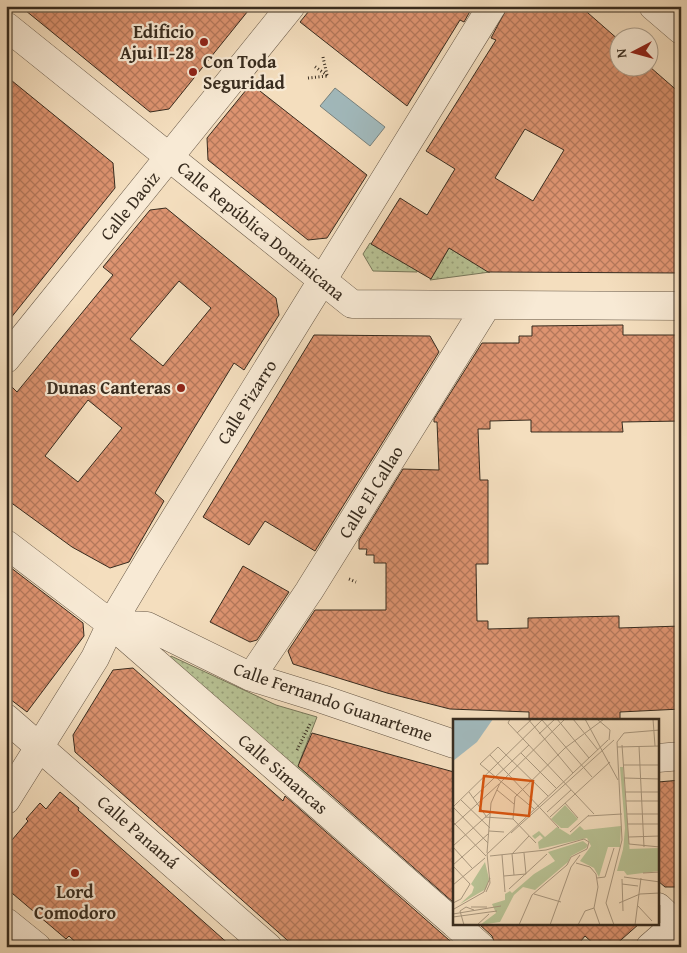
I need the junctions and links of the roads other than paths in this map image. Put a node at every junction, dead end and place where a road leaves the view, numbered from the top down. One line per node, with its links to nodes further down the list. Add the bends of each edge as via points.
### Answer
1 (9, 6): 5 (street)
2 (291, 6): 8 (street, Calle Daoiz)
3 (492, 6): 9 (street, Calle Pizarro)
4 (653, 6): 7 (street)
5 (6, 10)
6 (6, 26): 8 (street, Calle República Dominicana)
7 (681, 30)
8 (169, 156): 9 (street, Calle República Dominicana); 12 (street, Calle Daoiz)
9 (322, 281): 10 (street, Calle República Dominicana, via 352,304); 14 (street, Calle Pizarro)
10 (487, 305): 11 (street, Calle República Dominicana); 15 (street, Calle El Callao, via 335,550)
11 (681, 306)
12 (6, 358)
13 (6, 544): 14 (street)
14 (111, 624): 15 (street, Calle Fernando Guanarteme, via 147,626); 18 (street, Calle Pizarro, via 95,658); 24 (street, Calle Simancas)
15 (251, 677): 17 (street, Calle Fernando Guanarteme)
16 (6, 718): 18 (street, Calle Panamá)
17 (453, 744)
18 (40, 746): 21 (street, Calle Pizarro); 27 (street, Calle Panamá)
19 (681, 756): 20 (street)
20 (660, 758)
21 (6, 800)
22 (672, 917): 29 (street)
23 (6, 922): 26 (street)
24 (453, 922)
25 (457, 926): 28 (street, Calle Simancas)
26 (37, 947)
27 (268, 947)
28 (481, 947)
29 (650, 947)

